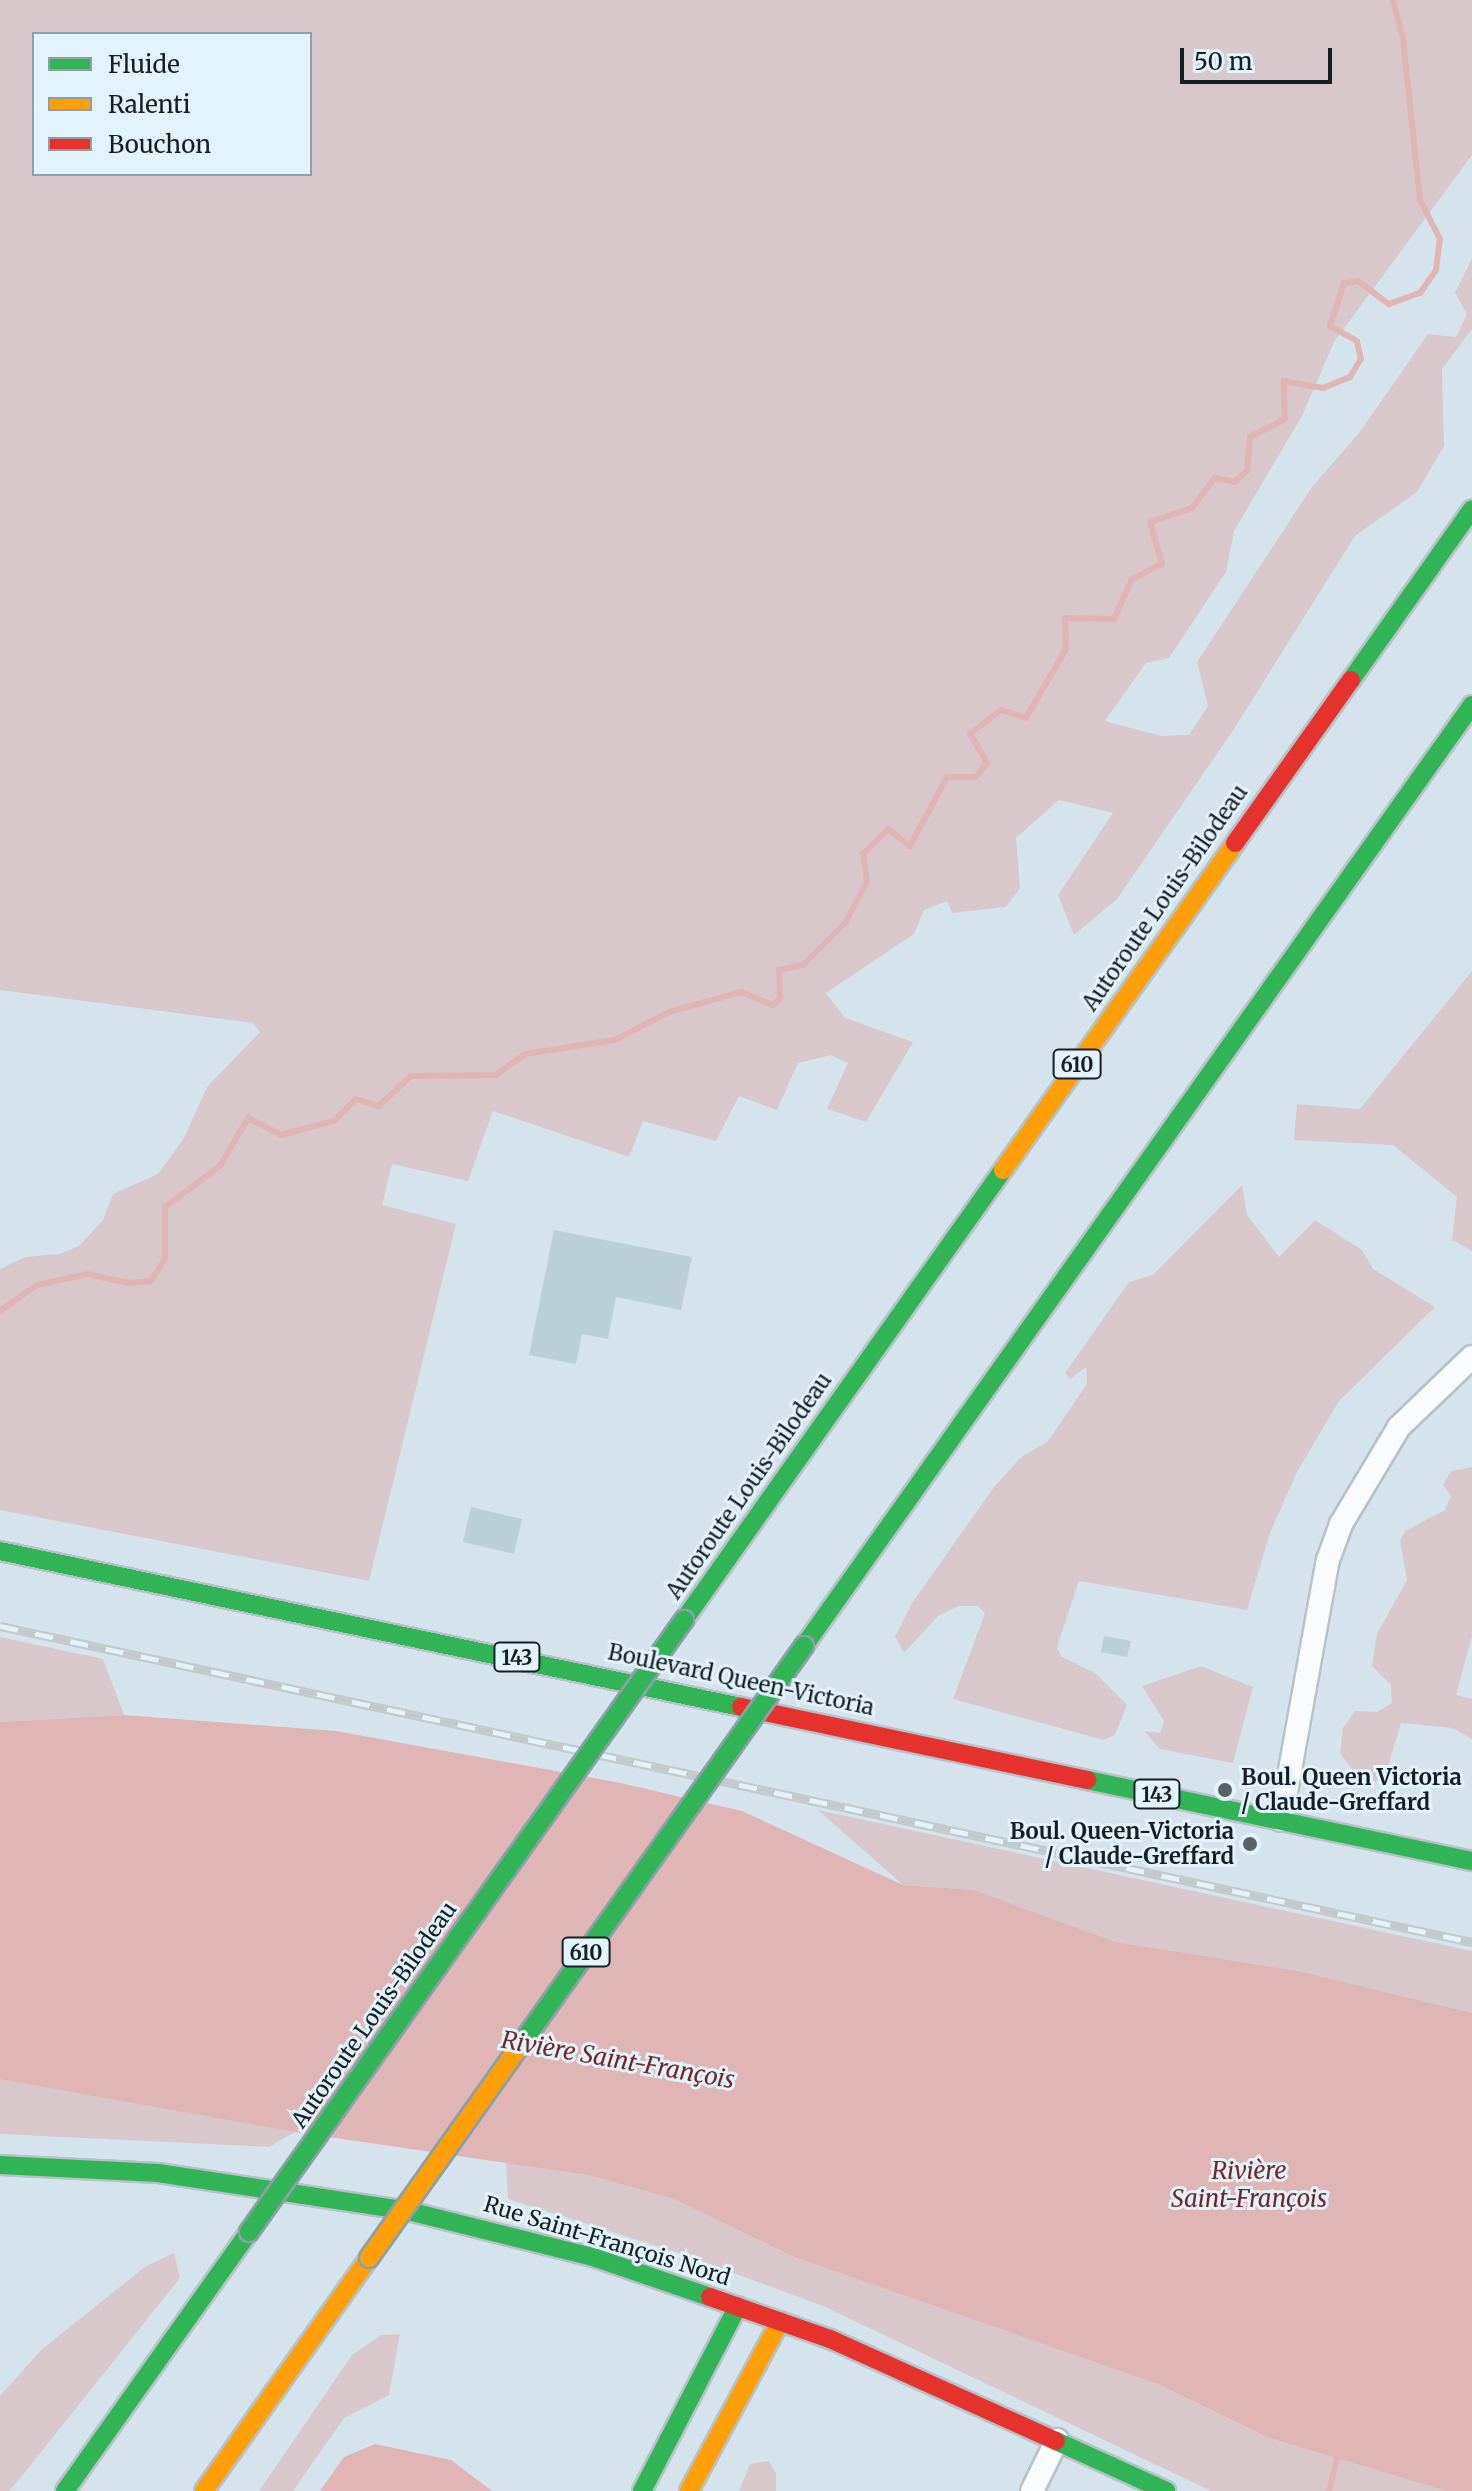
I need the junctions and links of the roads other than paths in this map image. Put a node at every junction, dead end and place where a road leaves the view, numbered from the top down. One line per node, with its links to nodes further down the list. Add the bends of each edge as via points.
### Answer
1 (1472, 509): 11 (main road, Autoroute Louis-Bilodeau / 610, bridge)
2 (1472, 705): 12 (main road, 610, bridge)
3 (1472, 1357): 5 (street, via 1399,1427 1341,1524 1328,1560)
4 (0, 1551): 5 (main road, Boulevard Queen-Victoria / 143)
5 (1281, 1820): 6 (main road, Boulevard Queen-Victoria / 143)
6 (1472, 1861)
7 (0, 2165): 8 (main road, Rue Saint-François Nord, via 199,2177 391,2208 596,2258)
8 (738, 2306): 9 (main road, Rue Saint-François Nord); 13 (main road)
9 (780, 2321): 10 (main road, Rue Saint-François Nord); 14 (main road)
10 (1057, 2440): 15 (street); 16 (main road, Rue Saint-François Nord)
11 (65, 2491)
12 (204, 2491)
13 (642, 2491)
14 (689, 2491)
15 (1032, 2491)
16 (1166, 2491)

